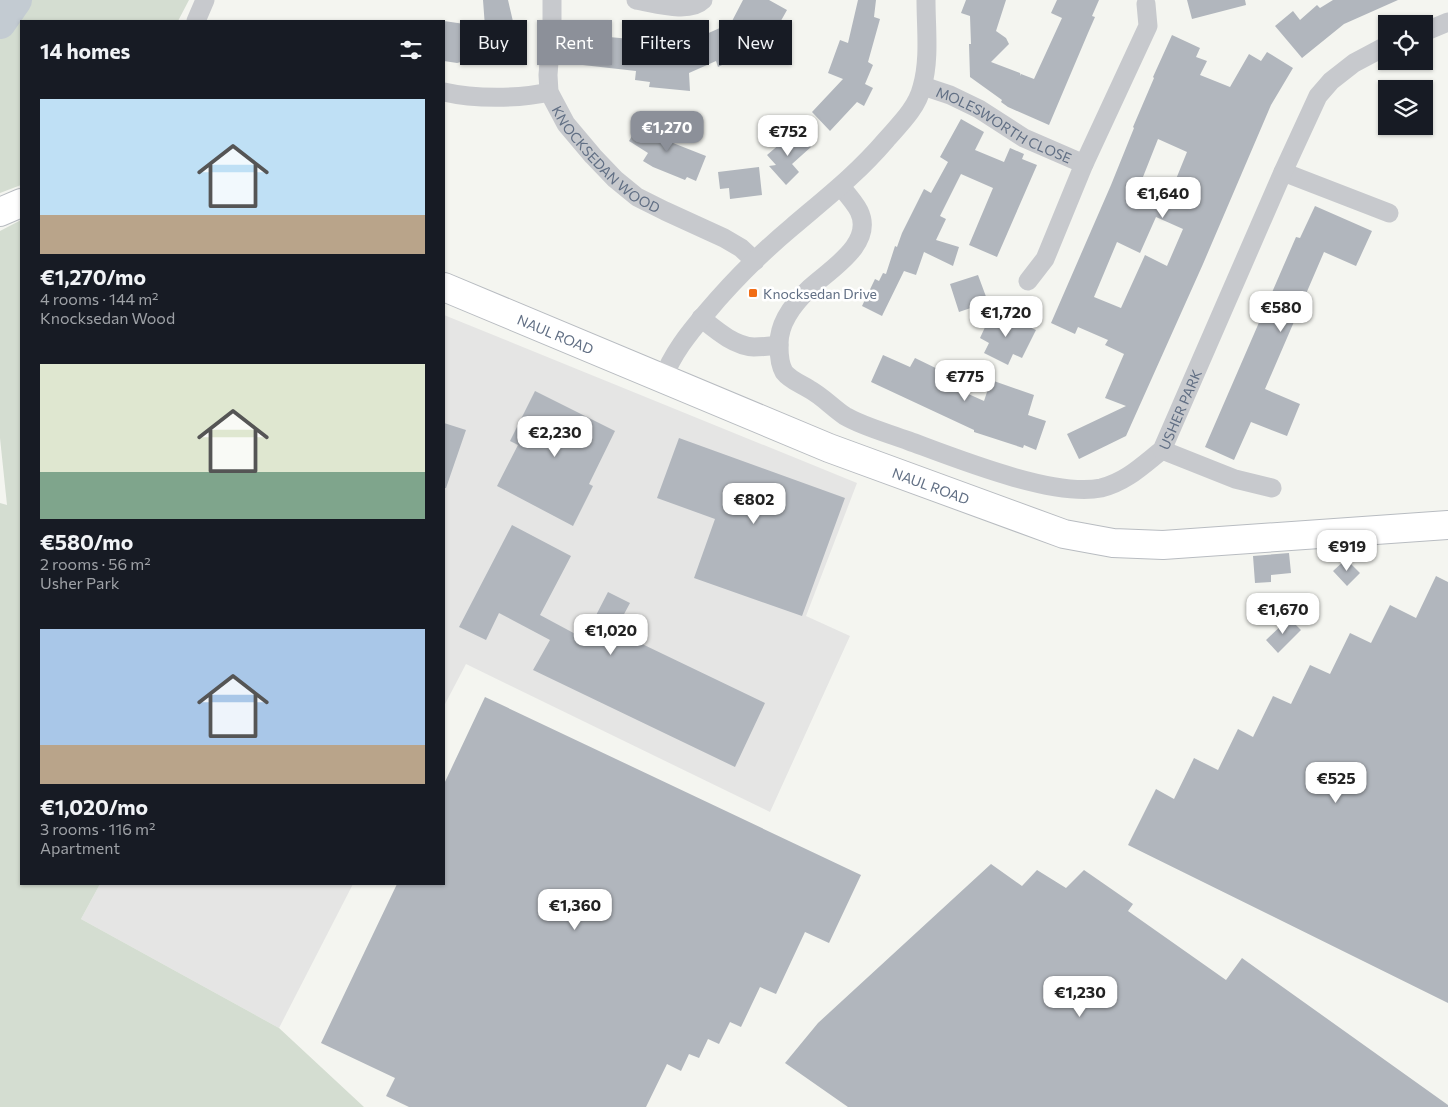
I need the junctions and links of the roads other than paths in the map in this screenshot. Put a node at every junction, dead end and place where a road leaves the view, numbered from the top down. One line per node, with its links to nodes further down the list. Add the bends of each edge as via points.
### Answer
1 (205, 0): 7 (street)
2 (552, 0): 13 (street, KNOCKSEDAN WOOD)
3 (636, 0): 4 (street, via 684,8 698,5)
4 (703, 0)
5 (926, 0): 11 (street, via 927,56)
6 (1146, 4): 14 (street, MOLESWORTH CLOSE, via 1148,26)
7 (196, 20)
8 (1448, 22): 9 (street)
9 (1433, 28)
10 (1378, 50): 15 (street, USHER PARK, via 1354,62 1318,96)
11 (923, 86): 14 (street, MOLESWORTH CLOSE, via 950,95 1024,138); 16 (street, via 908,114)
12 (445, 92): 13 (street, via 493,98)
13 (549, 92): 20 (street, KNOCKSEDAN WOOD, via 566,124 615,179 637,197 724,238)
14 (1084, 164): 21 (street, MOLESWORTH CLOSE, via 1045,260)
15 (1283, 172): 19 (street); 26 (street, USHER PARK)
16 (841, 187): 20 (street); 24 (street, via 860,212 861,233 846,258 796,302 780,330)
17 (20, 202): 18 (main road)
18 (0, 212)
19 (1389, 213)
20 (755, 261): 23 (street)
21 (1028, 281)
22 (445, 287): 25 (main road, NAUL ROAD)
23 (701, 318): 24 (street, via 736,342 752,347); 25 (street, via 673,357)
24 (779, 345): 26 (street, USHER PARK, via 784,372 845,416 974,465 1036,483 1101,488 1132,474)
25 (663, 379): 28 (main road, NAUL ROAD, via 829,448 994,509 1064,534 1113,544 1163,546)
26 (1162, 450): 27 (street, via 1235,479)
27 (1272, 488)
28 (1448, 526)

